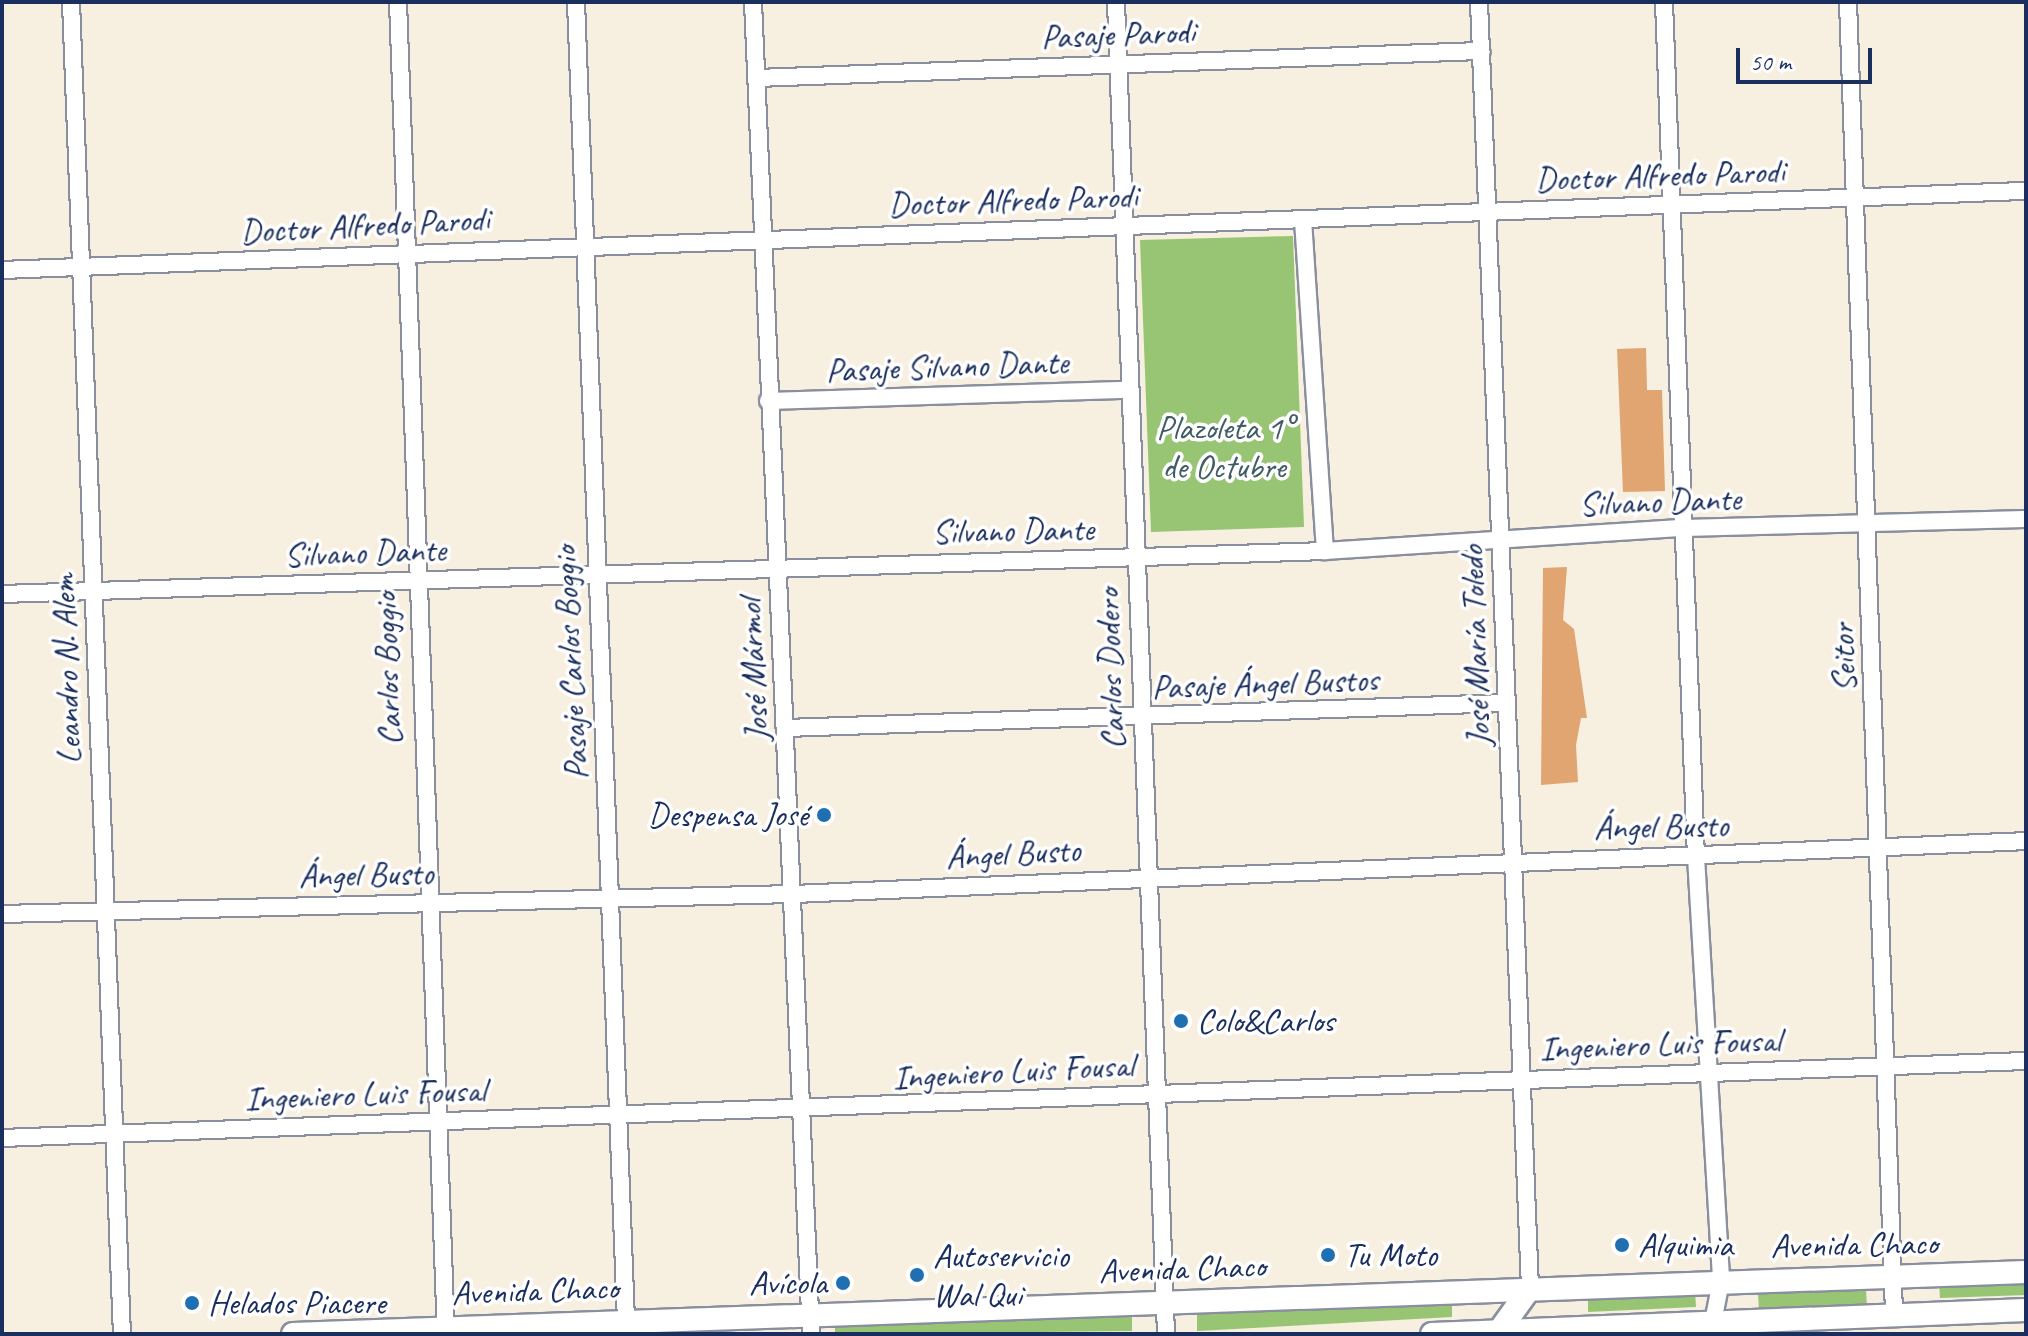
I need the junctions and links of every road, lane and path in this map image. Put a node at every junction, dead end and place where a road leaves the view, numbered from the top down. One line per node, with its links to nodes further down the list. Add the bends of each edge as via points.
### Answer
1 (71, 2): 21 (street, Leandro N. Alem)
2 (398, 2): 20 (street, Carlos Boggio)
3 (576, 2): 19 (street, Pasaje Carlos Boggio)
4 (753, 2): 11 (street, José Mármol)
5 (1116, 2): 10 (street, Carlos Dodero)
6 (1479, 2): 9 (street, José María Toledo)
7 (1664, 2): 14 (street)
8 (1848, 2): 13 (street, Seitor)
9 (1481, 51): 10 (street, Pasaje Parodi); 15 (street, José María Toledo)
10 (1118, 64): 11 (street, Pasaje Parodi); 17 (street, Carlos Dodero)
11 (757, 78): 18 (street, José Mármol)
12 (2026, 191): 13 (street, Doctor Alfredo Parodi)
13 (1854, 197): 14 (street, Doctor Alfredo Parodi); 26 (street, Seitor)
14 (1674, 205): 15 (street, Doctor Alfredo Parodi); 27 (street)
15 (1491, 212): 16 (street, Doctor Alfredo Parodi); 28 (street, José María Toledo)
16 (1303, 220): 17 (street, Doctor Alfredo Parodi); 29 (street)
17 (1123, 225): 18 (street, Doctor Alfredo Parodi); 23 (street, Carlos Dodero)
18 (762, 240): 19 (street, Doctor Alfredo Parodi); 24 (street, José Mármol)
19 (585, 247): 20 (street, Doctor Alfredo Parodi); 32 (street, Pasaje Carlos Boggio)
20 (405, 251): 21 (street, Doctor Alfredo Parodi); 33 (street, Carlos Boggio)
21 (81, 269): 22 (street, Doctor Alfredo Parodi); 34 (street, Leandro N. Alem)
22 (2, 270)
23 (1128, 390): 24 (street, Pasaje Silvano Dante); 30 (street, Carlos Dodero)
24 (768, 401): 31 (street, José Mármol)
25 (2026, 519): 26 (street, Silvano Dante)
26 (1868, 524): 27 (street, Silvano Dante); 40 (street, Seitor)
27 (1683, 528): 28 (street, Silvano Dante); 41 (street)
28 (1501, 538): 29 (street, Silvano Dante); 36 (street, José María Toledo)
29 (1325, 551): 30 (street, Silvano Dante)
30 (1136, 557): 31 (street, Silvano Dante); 37 (street, Carlos Dodero)
31 (777, 566): 32 (street, Silvano Dante); 38 (street, José Mármol)
32 (595, 573): 33 (street, Silvano Dante); 45 (street, Pasaje Carlos Boggio)
33 (414, 580): 34 (street, Silvano Dante); 46 (street, Carlos Boggio)
34 (94, 592): 35 (street, Silvano Dante); 47 (street, Leandro N. Alem)
35 (2, 594)
36 (1507, 703): 37 (street, Pasaje Ángel Bustos); 42 (street, José María Toledo)
37 (1143, 717): 38 (street, Pasaje Ángel Bustos); 43 (street, Carlos Dodero)
38 (786, 728): 44 (street, José Mármol)
39 (2026, 841): 40 (street, Ángel Busto)
40 (1879, 849): 41 (street, Ángel Busto); 50 (street, Seitor)
41 (1696, 857): 42 (street, Ángel Busto); 51 (street)
42 (1515, 859): 43 (street, Ángel Busto); 52 (street, José María Toledo)
43 (1146, 876): 44 (street, Ángel Busto); 53 (street, Carlos Dodero)
44 (794, 894): 45 (street, Ángel Busto); 54 (street, José Mármol)
45 (611, 899): 46 (street, Ángel Busto); 55 (street, Pasaje Carlos Boggio)
46 (427, 903): 47 (street, Ángel Busto); 56 (street, Carlos Boggio)
47 (104, 911): 48 (street, Ángel Busto); 57 (street, Leandro N. Alem)
48 (2, 914)
49 (2026, 1061): 50 (street, Ingeniero Luis Fousal)
50 (1886, 1067): 51 (street, Ingeniero Luis Fousal); 60 (street, Seitor)
51 (1713, 1071): 52 (street, Ingeniero Luis Fousal); 61 (street)
52 (1523, 1080): 53 (street, Ingeniero Luis Fousal); 62 (street, José María Toledo)
53 (1158, 1094): 54 (street, Ingeniero Luis Fousal); 63 (street, Carlos Dodero)
54 (802, 1111): 55 (street, Ingeniero Luis Fousal); 68 (street, José Mármol)
55 (618, 1114): 56 (street, Ingeniero Luis Fousal); 66 (street, Pasaje Carlos Boggio)
56 (437, 1123): 57 (street, Ingeniero Luis Fousal); 69 (street, Carlos Boggio)
57 (114, 1133): 58 (street, Ingeniero Luis Fousal); 72 (street, Leandro N. Alem)
58 (2, 1138)
59 (2026, 1272): 60 (main road, Avenida Chaco)
60 (1893, 1276): 61 (main road, Avenida Chaco); 65 (street, Seitor)
61 (1721, 1281): 62 (main road, Avenida Chaco); 67 (street)
62 (1530, 1288): 63 (main road, Avenida Chaco); 70 (main road); 71 (main road)
63 (1168, 1304): 68 (main road, Avenida Chaco); 74 (street, Carlos Dodero)
64 (2026, 1310): 65 (main road, Avenida Chaco)
65 (1894, 1313): 67 (main road, Avenida Chaco)
66 (626, 1322): 68 (main road, Avenida Chaco); 69 (main road, Avenida Chaco)
67 (1713, 1322): 70 (main road, Avenida Chaco)
68 (810, 1323)
69 (445, 1330): 73 (main road, Avenida Chaco)
70 (1566, 1330): 71 (main road, Avenida Chaco)
71 (1497, 1332): 75 (main road, Avenida Chaco)
72 (122, 1334)
73 (293, 1334)
74 (1166, 1334)
75 (1432, 1334)

